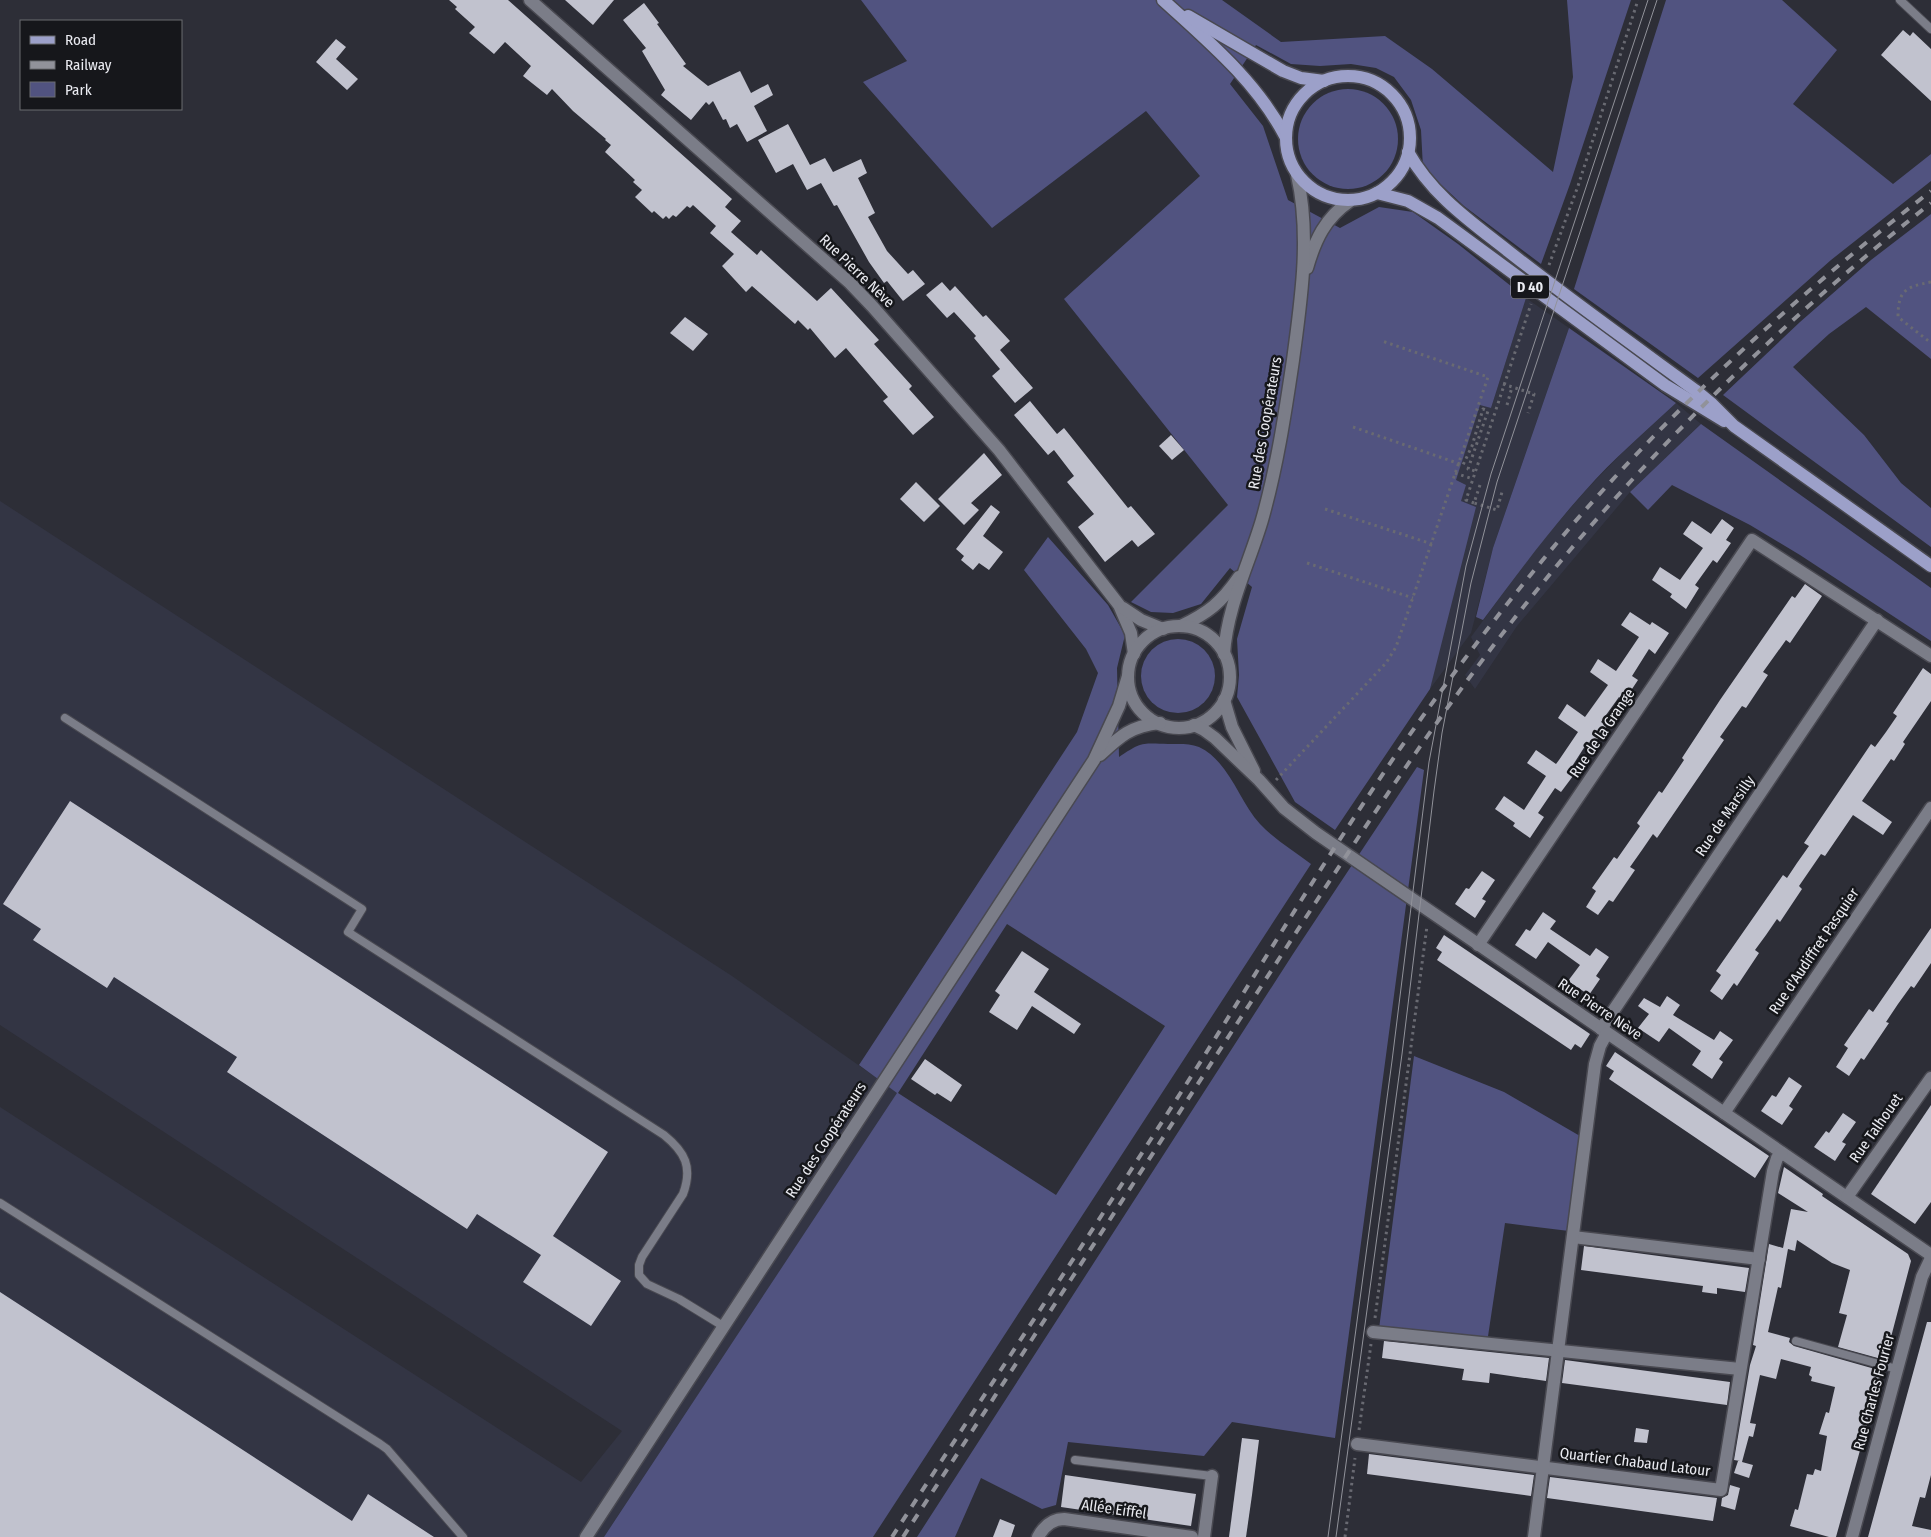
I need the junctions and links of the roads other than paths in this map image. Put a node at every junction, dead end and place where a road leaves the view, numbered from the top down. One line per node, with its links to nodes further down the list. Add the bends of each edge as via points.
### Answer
1 (530, 0): 15 (street, Rue Pierre Nève, via 850,283 999,450)
2 (1163, 0): 5 (main road, via 1283,71 1302,78); 6 (main road, via 1242,74 1271,111)
3 (1900, 0): 4 (lane)
4 (1931, 29)
5 (1324, 80): 6 (main road, via 1298,100 1289,117); 7 (main road, via 1358,77 1377,83 1388,91 1407,118)
6 (1285, 136): 8 (main road, via 1288,157)
7 (1408, 152): 9 (main road, via 1397,176); 12 (main road, D 40, via 1421,174 1443,198 1543,279 1695,390)
8 (1297, 175): 10 (main road, via 1323,196); 11 (street, Rue des Coopérateurs, via 1302,198)
9 (1377, 193): 10 (main road); 12 (main road, D 40, via 1408,201 1428,212 1671,389)
10 (1350, 201): 11 (street, Rue des Coopérateurs, via 1335,212 1320,232)
11 (1304, 280): 14 (street, Rue des Coopérateurs, via 1280,445 1266,506)
12 (1734, 426): 13 (main road, D 40)
13 (1931, 566)
14 (1245, 568): 17 (street, Rue des Coopérateurs, via 1215,606); 20 (street, Rue des Coopérateurs, via 1226,635)
15 (1120, 605): 18 (street, Rue Pierre Nève, via 1140,620); 19 (street, Rue Pierre Nève, via 1131,633)
16 (1877, 620): 21 (street); 30 (street, Rue de la Grange, via 1752,540); 31 (street, Rue de Marsilly)
17 (1181, 626): 18 (street); 20 (street, via 1206,634)
18 (1163, 628): 19 (street, via 1146,638)
19 (1134, 654): 22 (street)
20 (1224, 654): 23 (street, via 1229,680)
21 (1931, 656)
22 (1128, 676): 25 (street, via 1130,691 1137,705); 27 (street, Rue des Coopérateurs, via 1119,706)
23 (1224, 700): 26 (street, via 1211,715); 28 (street, Rue Pierre Nève, via 1232,727)
24 (65, 718): 40 (lane, via 362,909 348,932 677,1146 687,1168 686,1185 642,1257 639,1275 647,1284 680,1299)
25 (1160, 723): 26 (street, via 1173,727); 27 (street, Rue des Coopérateurs, via 1130,730)
26 (1194, 725): 28 (street, Rue Pierre Nève, via 1215,738)
27 (1094, 760): 40 (street, Rue des Coopérateurs)
28 (1259, 780): 30 (street, Rue Pierre Nève, via 1292,816)
29 (1931, 808): 33 (street, Rue d'Audiffret Pasquier)
30 (1478, 945): 31 (street, Rue Pierre Nève)
31 (1604, 1031): 33 (street, Rue Pierre Nève); 37 (street, Quartier Chabaud Latour, via 1597,1055)
32 (1931, 1078): 35 (street, Rue Talhouet)
33 (1724, 1113): 34 (street, Rue Pierre Nève)
34 (1782, 1152): 35 (street, Rue Pierre Nève); 39 (street, Quartier Chabaud Latour, via 1773,1171)
35 (1847, 1197): 38 (street, Rue Pierre Nève)
36 (0, 1203): 50 (lane, via 387,1449)
37 (1573, 1237): 39 (street); 43 (street, Quartier Chabaud Latour)
38 (1931, 1256): 45 (street, Rue Charles Fourier, via 1922,1277)
39 (1759, 1259): 44 (street, Quartier Chabaud Latour)
40 (723, 1326): 51 (street, Rue des Coopérateurs)
41 (1373, 1332): 43 (street)
42 (1796, 1341): 45 (lane)
43 (1558, 1352): 44 (street); 48 (street, Quartier Chabaud Latour)
44 (1740, 1369): 48 (street, Quartier Chabaud Latour, via 1721,1490)
45 (1897, 1369): 56 (street, Rue Charles Fourier)
46 (1356, 1444): 48 (street, Quartier Chabaud Latour)
47 (1075, 1460): 49 (lane)
48 (1543, 1467): 55 (street, Quartier Chabaud Latour)
49 (1212, 1476): 54 (street)
50 (464, 1537)
51 (586, 1537)
52 (1038, 1537): 53 (street, Allée Eiffel, via 1048,1524 1059,1519)
53 (1192, 1537)
54 (1204, 1537)
55 (1534, 1537)
56 (1852, 1537)

